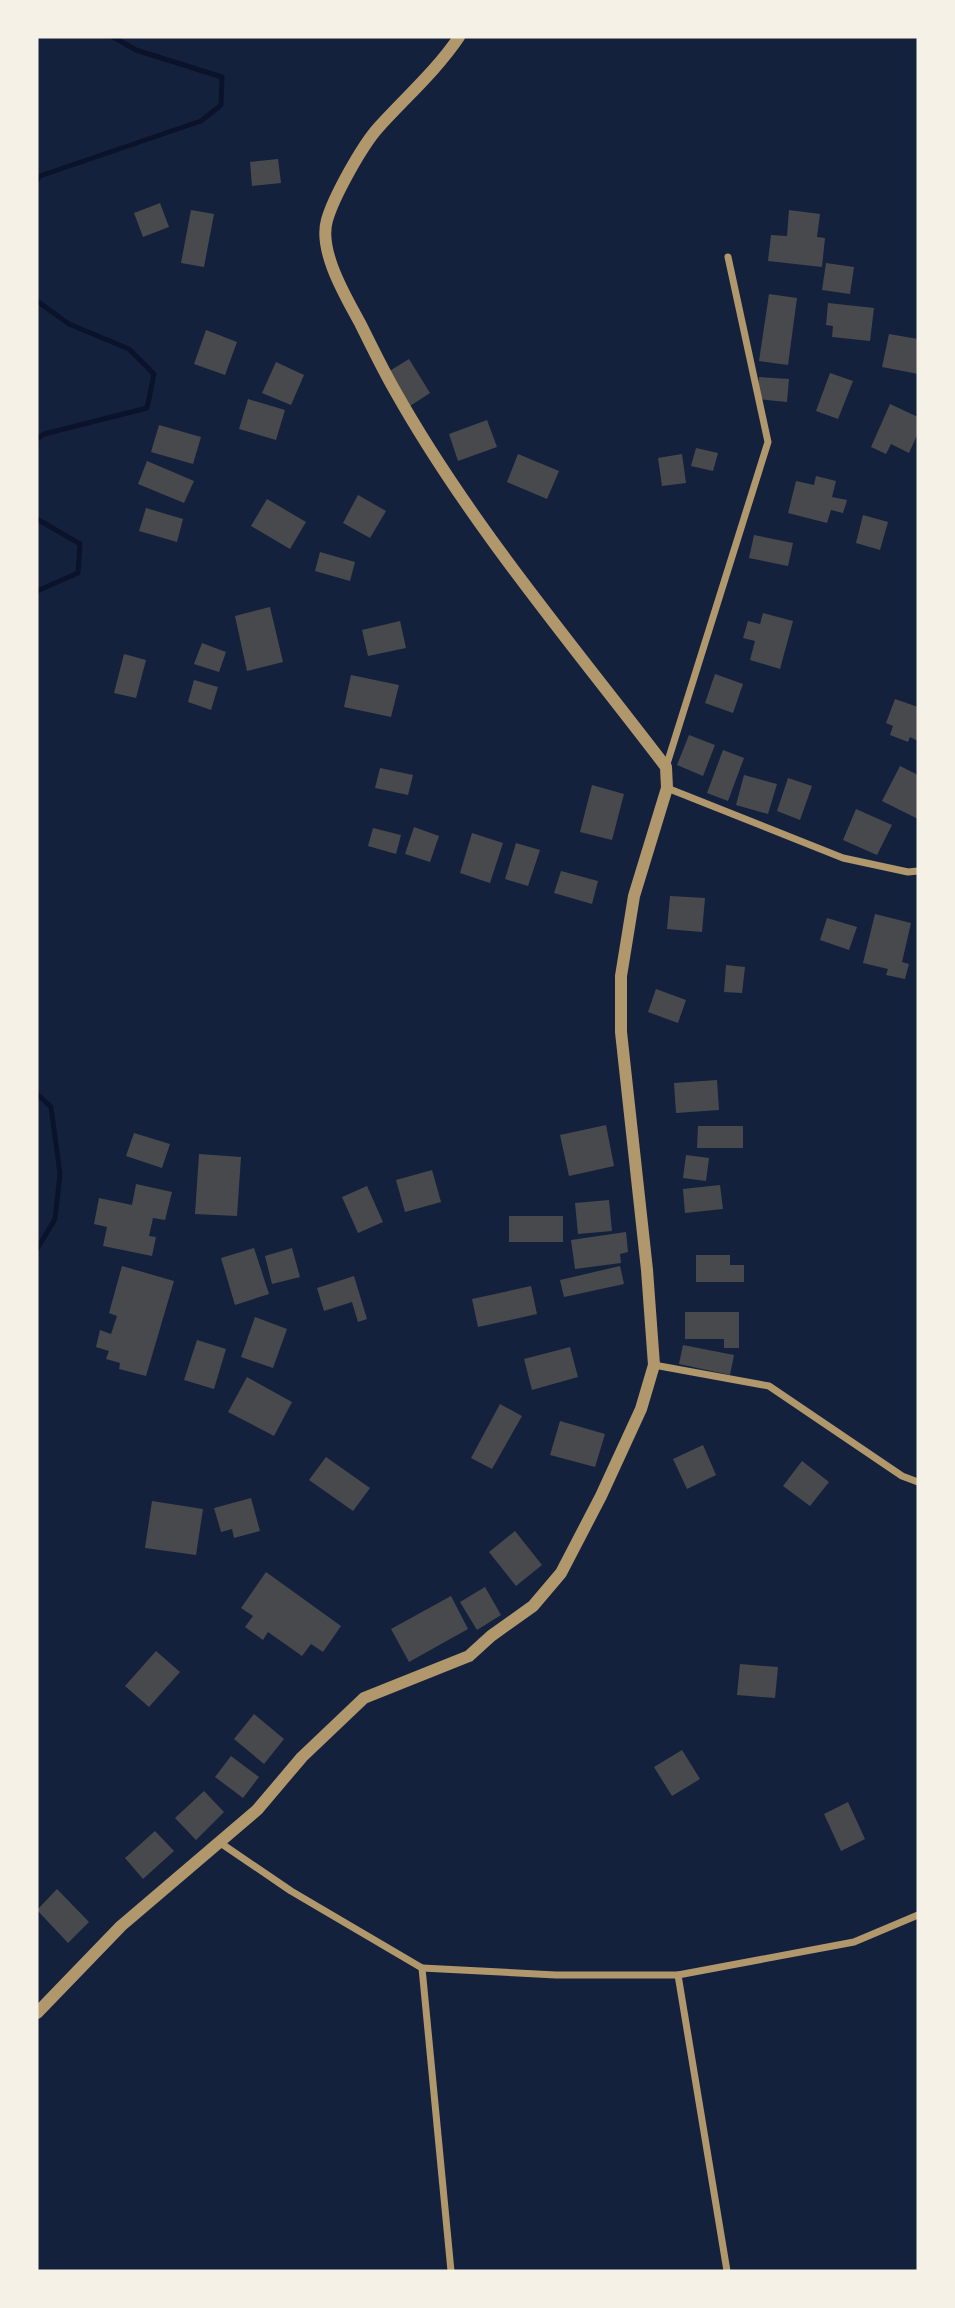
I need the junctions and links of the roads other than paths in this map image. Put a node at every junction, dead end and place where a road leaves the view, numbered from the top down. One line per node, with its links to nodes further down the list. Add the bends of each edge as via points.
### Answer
1 (459, 37): 3 (street, via 376,130 347,177 326,221 328,253 394,390 455,486)
2 (728, 257): 3 (street, via 768,442)
3 (666, 767): 4 (street)
4 (667, 788): 5 (street, via 843,858); 6 (street, via 634,896 621,976 621,1032)
5 (918, 871)
6 (654, 1365): 7 (street, via 769,1387 902,1476); 8 (street, via 641,1409 578,1540 561,1573 533,1605 469,1656 363,1698 302,1757 257,1810)
7 (918, 1482)
8 (219, 1842): 10 (street, via 291,1891); 12 (street, via 121,1926)
9 (918, 1915): 11 (street, via 854,1942)
10 (422, 1968): 11 (street); 13 (street)
11 (678, 1975): 14 (street)
12 (37, 2013)
13 (451, 2271)
14 (727, 2271)

